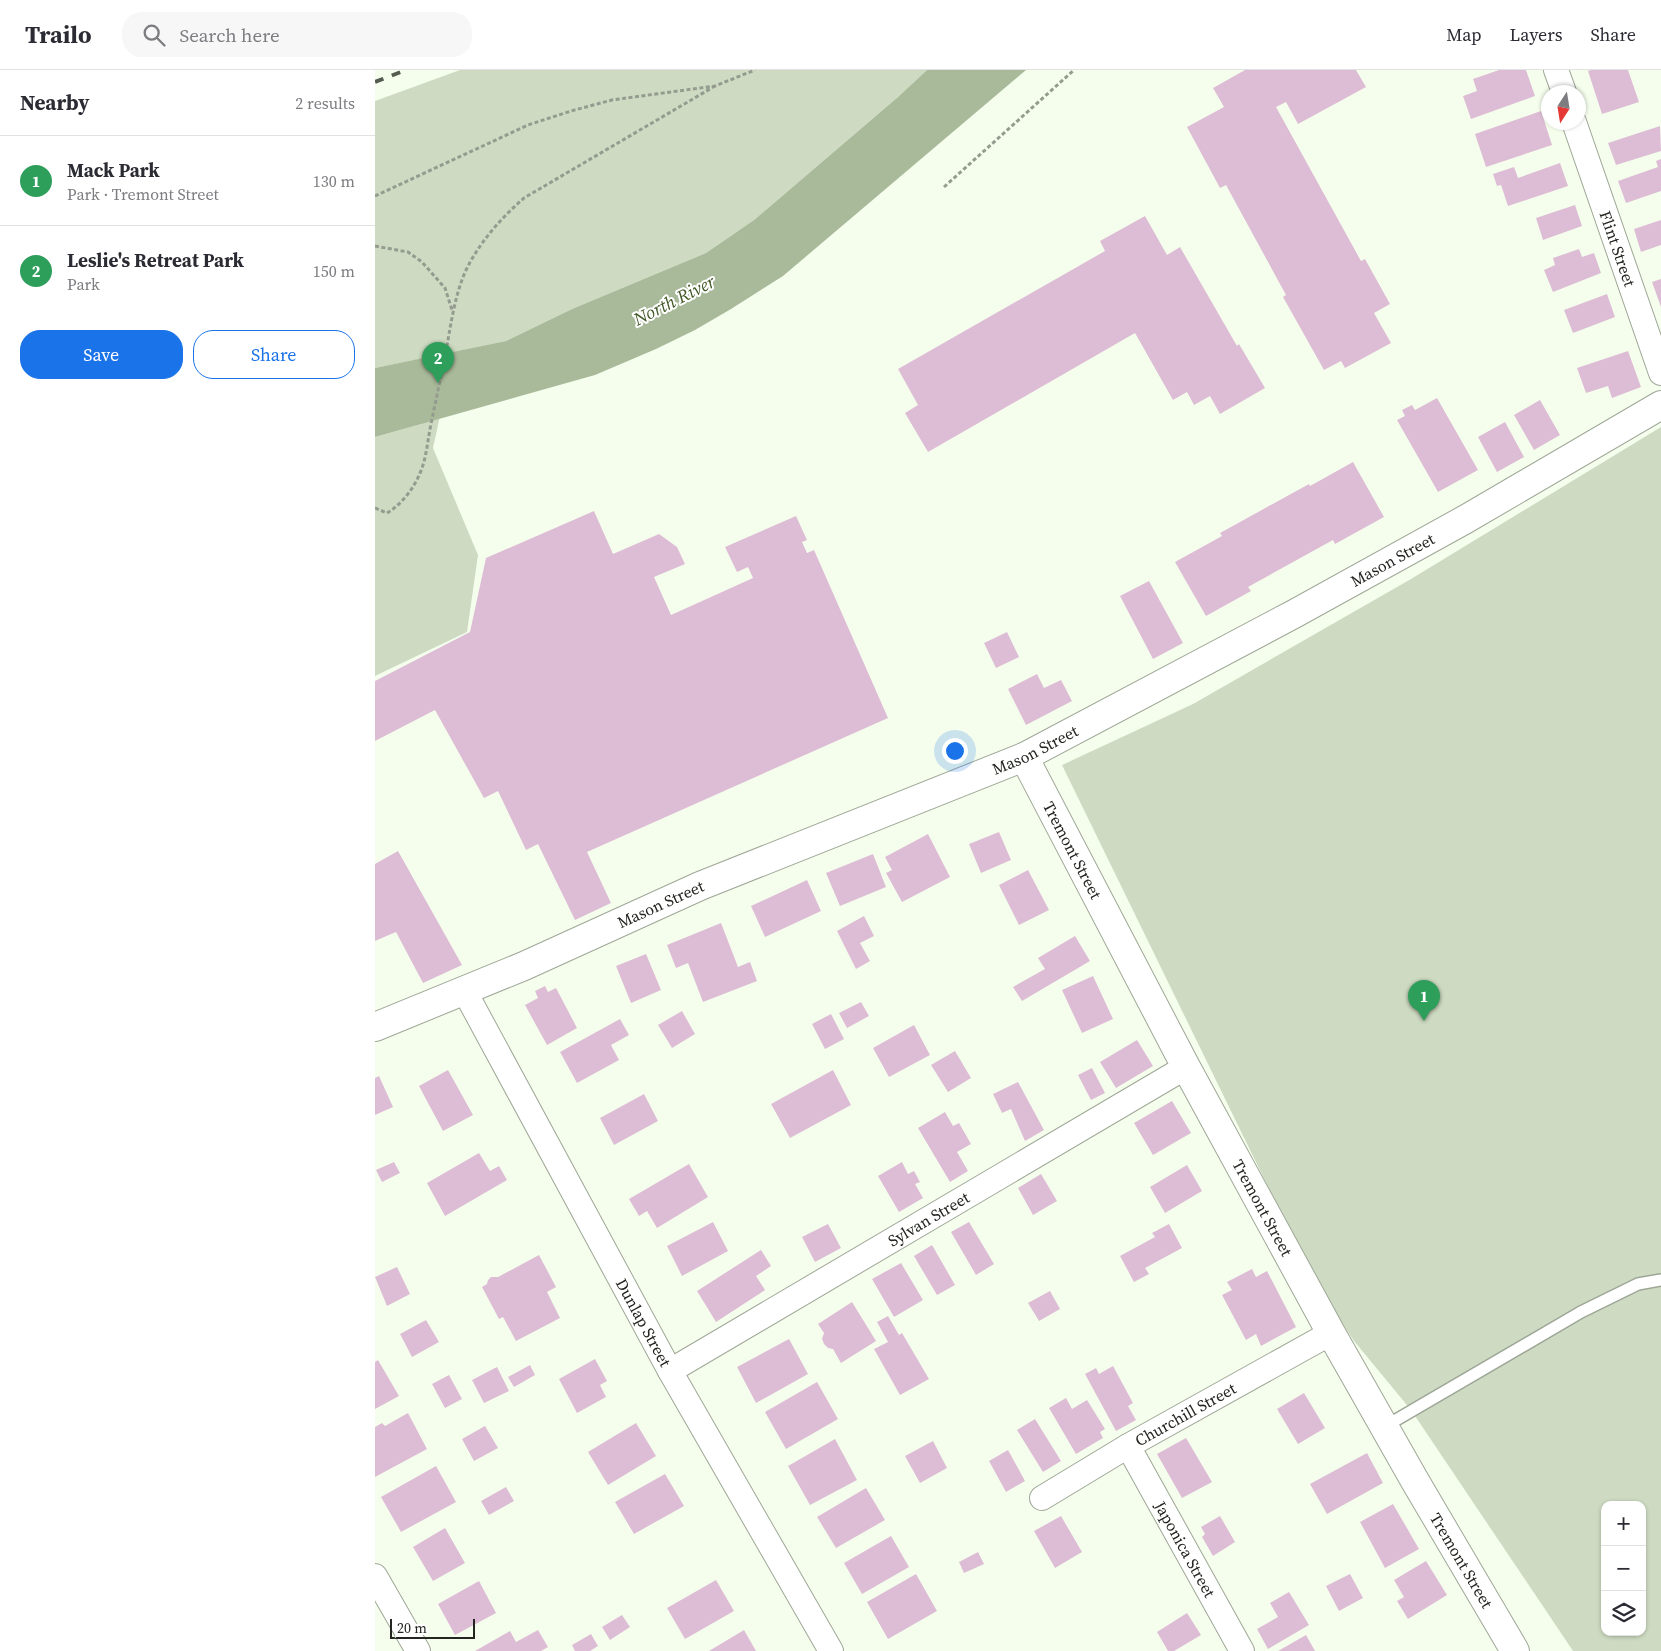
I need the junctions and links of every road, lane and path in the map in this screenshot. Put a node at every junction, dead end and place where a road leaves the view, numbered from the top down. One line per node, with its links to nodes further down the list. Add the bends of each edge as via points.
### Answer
1 (755, 70): 5 (path)
2 (1074, 70): 7 (path)
3 (1556, 70): 4 (street)
4 (1561, 85)
5 (715, 86): 8 (path, via 611,100 571,111 528,126); 10 (path, via 539,189 508,211 467,268)
6 (1577, 130): 11 (street, Flint Street)
7 (944, 186)
8 (375, 196)
9 (375, 246): 10 (path, via 408,252 423,262 445,288)
10 (453, 311): 13 (path, via 423,466 402,503 387,512)
11 (1661, 374)
12 (1661, 405): 14 (street, Mason Street, via 1312,605)
13 (375, 508)
14 (1024, 757): 15 (street, Mason Street, via 700,886); 17 (street, Tremont Street)
15 (464, 990): 16 (street, Mason Street); 20 (street, Dunlap Street)
16 (375, 1026)
17 (1187, 1067): 19 (street, Tremont Street); 20 (street, Sylvan Street)
18 (1661, 1280): 21 (lane, via 1638,1284 1581,1312)
19 (1331, 1333): 21 (street, Tremont Street); 22 (street, Churchill Street)
20 (671, 1371): 26 (street, Dunlap Street)
21 (1384, 1427): 28 (street, Tremont Street)
22 (1128, 1446): 23 (street, Churchill Street); 27 (street, Japonica Street)
23 (1042, 1498)
24 (375, 1576): 25 (street)
25 (418, 1651)
26 (831, 1651)
27 (1242, 1651)
28 (1515, 1651)

